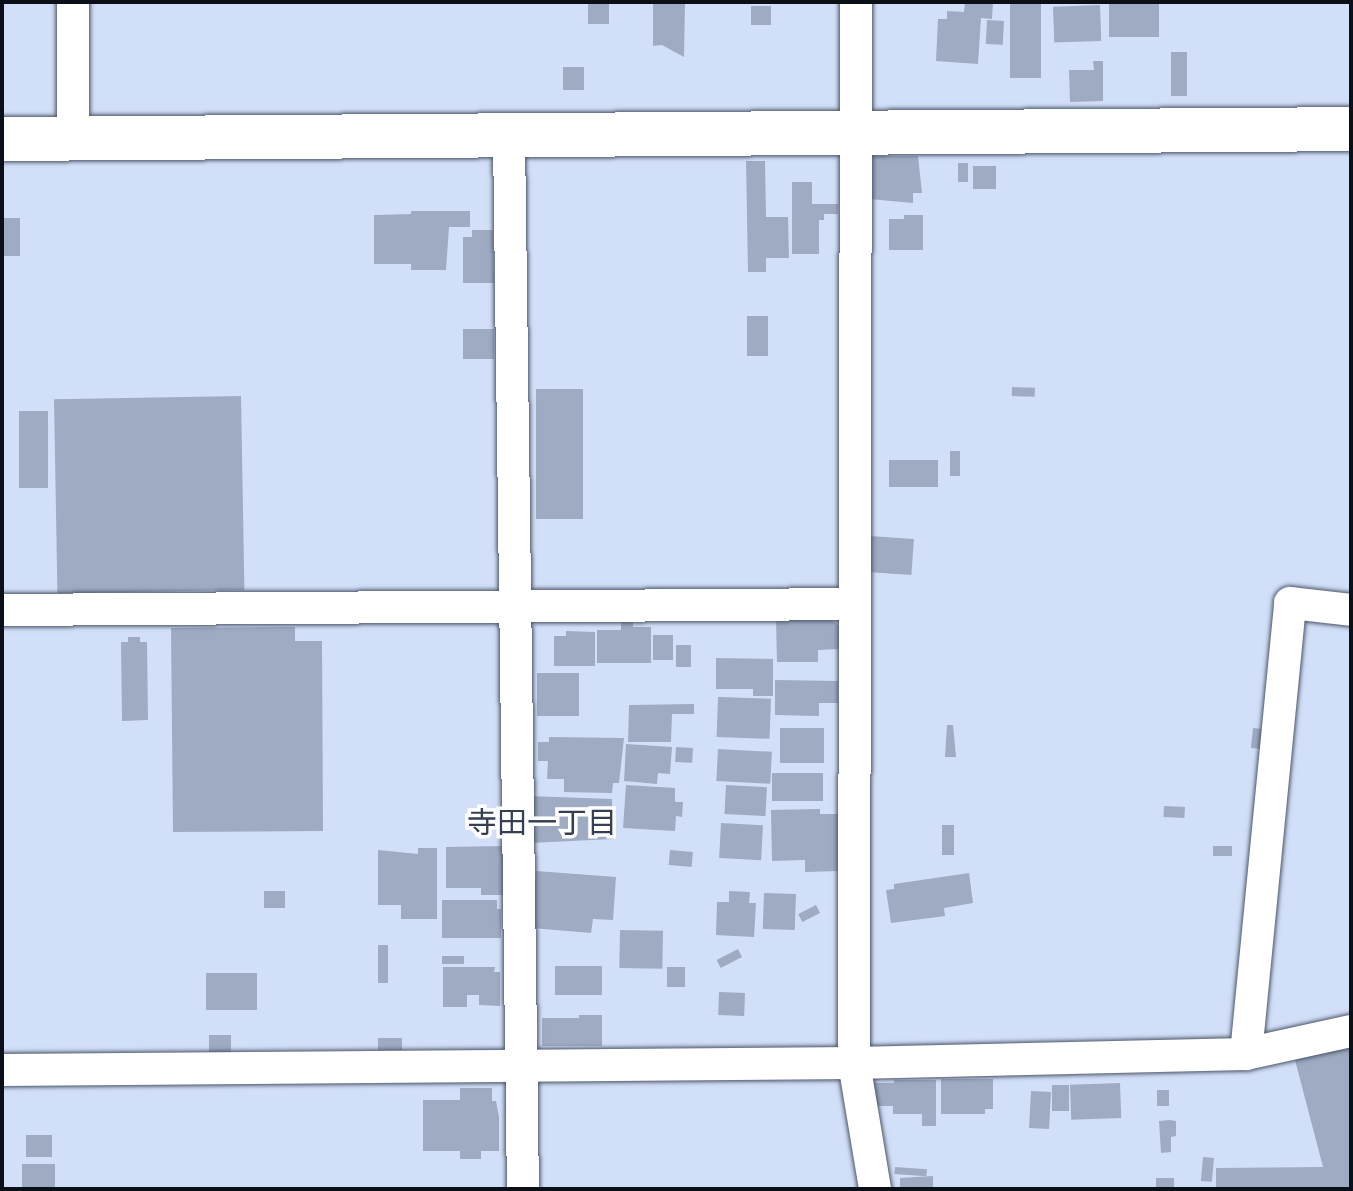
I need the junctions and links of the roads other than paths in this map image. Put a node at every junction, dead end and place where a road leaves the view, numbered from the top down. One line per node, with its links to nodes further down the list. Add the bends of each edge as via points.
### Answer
1 (73, 2): 7 (street)
2 (856, 2): 4 (street)
3 (1351, 129): 4 (street)
4 (854, 133): 5 (street); 8 (street)
5 (509, 137): 7 (street); 9 (street)
6 (2, 139): 7 (street)
7 (73, 139)
8 (854, 604): 9 (street); 14 (street)
9 (514, 606): 10 (street); 15 (street)
10 (2, 610)
11 (1351, 610): 13 (street, via 1290,603)
12 (1351, 1031): 13 (street)
13 (1246, 1054): 14 (street)
14 (854, 1063): 15 (street); 18 (street)
15 (521, 1064): 16 (street); 17 (street)
16 (2, 1070)
17 (523, 1189)
18 (875, 1189)

